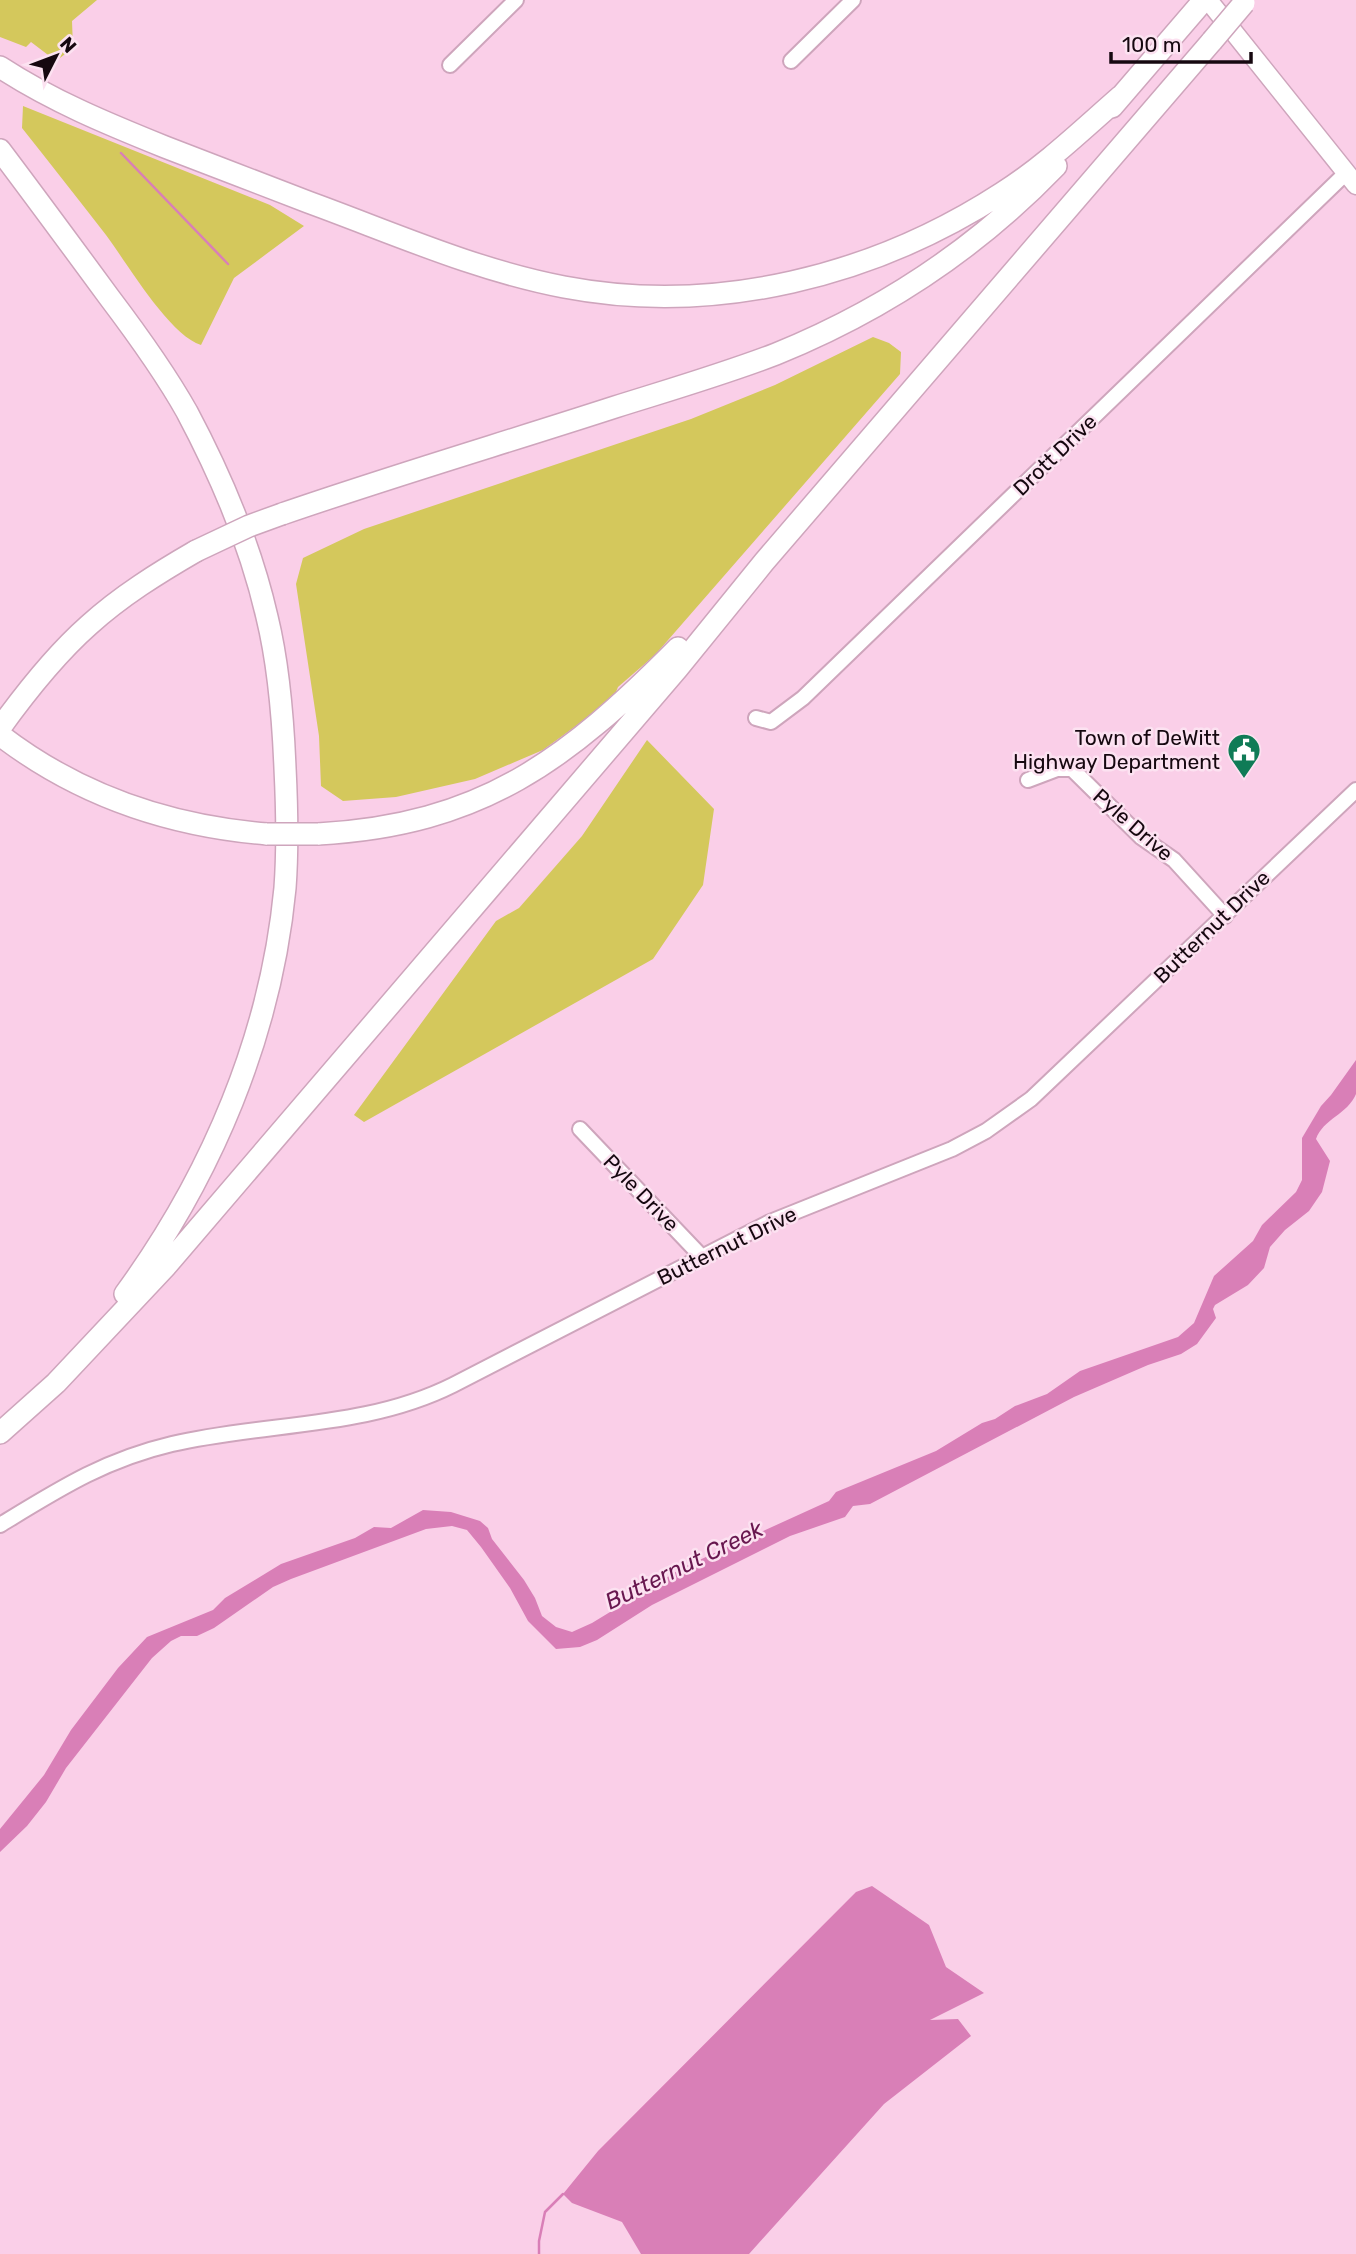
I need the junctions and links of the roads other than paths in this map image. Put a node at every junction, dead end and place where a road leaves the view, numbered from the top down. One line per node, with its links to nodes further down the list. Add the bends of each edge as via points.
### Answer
1 (516, 0): 6 (street)
2 (853, 0): 5 (street)
3 (1245, 1): 11 (highway, bridge)
4 (1201, 5): 8 (highway); 10 (main road)
5 (791, 61)
6 (450, 65)
7 (0, 67): 8 (highway, via 96,119 472,264 563,287 624,296 707,295 797,283 897,250 1004,192)
8 (1121, 96): 13 (highway, bridge, via 1050,173 975,241 865,312 732,370 282,514 196,551 90,624 42,674)
9 (0, 150): 20 (highway, via 166,377 214,466 267,617 283,716 288,824 285,888 266,996 250,1054 204,1168 173,1224)
10 (1351, 179): 12 (street, Drott Drive, via 803,698 771,722)
11 (764, 562): 14 (highway, bridge, via 624,703 582,738 505,788 411,822 318,834 267,834 197,825 134,808 81,785); 20 (highway, via 284,1129 130,1307)
12 (756, 718)
13 (0, 728)
14 (0, 735)
15 (1028, 780): 17 (street, Pyle Drive, via 1057,769 1072,769 1141,837 1174,860)
16 (1356, 790): 17 (street, Butternut Drive)
17 (1225, 916): 19 (street, Butternut Drive, via 1009,1116 952,1149 770,1222)
18 (580, 1129): 19 (street, Pyle Drive)
19 (702, 1257): 22 (street, Butternut Drive, via 417,1401 362,1416 174,1444 121,1458 81,1476)
20 (93, 1343): 21 (highway)
21 (0, 1433)
22 (0, 1525)

